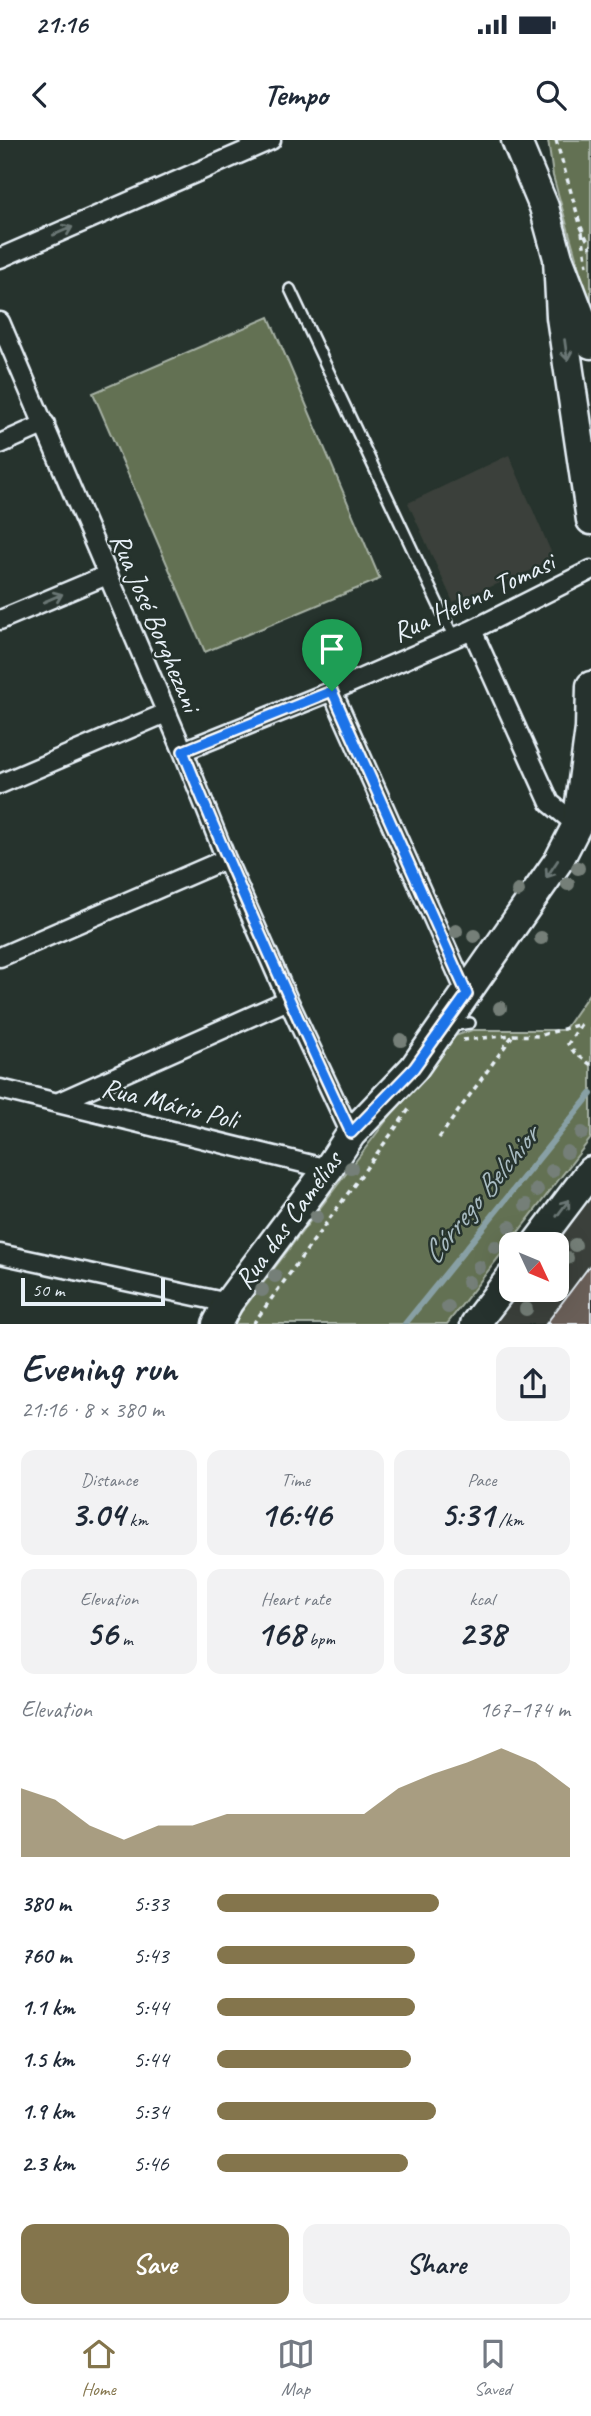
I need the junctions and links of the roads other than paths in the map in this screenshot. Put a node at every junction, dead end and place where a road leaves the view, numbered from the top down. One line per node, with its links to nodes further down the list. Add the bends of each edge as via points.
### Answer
1 (271, 140): 5 (street, one-way to 1)
2 (516, 140): 4 (main road)
3 (538, 140): 4 (main road)
4 (544, 207): 6 (main road)
5 (0, 258)
6 (558, 258): 9 (main road); 12 (main road, one-way to 12, via 561,317)
7 (290, 289): 17 (lane)
8 (0, 321): 10 (street, Rua José Borghezani)
9 (591, 344)
10 (45, 424): 11 (street); 14 (street, Rua José Borghezani)
11 (0, 444)
12 (591, 520)
13 (591, 570): 16 (street, Rua Helena Tomasi)
14 (107, 575): 15 (street, one-way to 14); 20 (street, Rua José Borghezani)
15 (0, 620)
16 (472, 630): 17 (street, Rua Helena Tomasi); 23 (street, via 550,803)
17 (454, 638): 19 (street, Rua Helena Tomasi)
18 (591, 686): 23 (main road, Rua das Camélias)
19 (332, 691): 21 (street, Rua Helena Tomasi); 26 (street)
20 (166, 713): 21 (street, Rua José Borghezani); 22 (street)
21 (183, 751): 24 (street, Rua José Borghezani)
22 (0, 784)
23 (581, 827): 26 (main road, Rua das Camélias, one-way to 26)
24 (226, 859): 25 (street); 27 (street, Rua José Borghezani)
25 (0, 957)
26 (467, 994): 30 (main road, Rua das Camélias, via 457,1030)
27 (288, 1000): 29 (street); 30 (street, Rua José Borghezani)
28 (0, 1089): 29 (street, Rua Mário Poli)
29 (59, 1102): 31 (street, Rua Mário Poli)
30 (351, 1133): 31 (main road, Rua das Camélias)
31 (328, 1169): 36 (main road, Rua das Camélias)
32 (591, 1171): 33 (main road, one-way to 32)
33 (545, 1232)
34 (0, 1254): 36 (street)
35 (499, 1293): 37 (main road)
36 (222, 1313)
37 (475, 1324)

